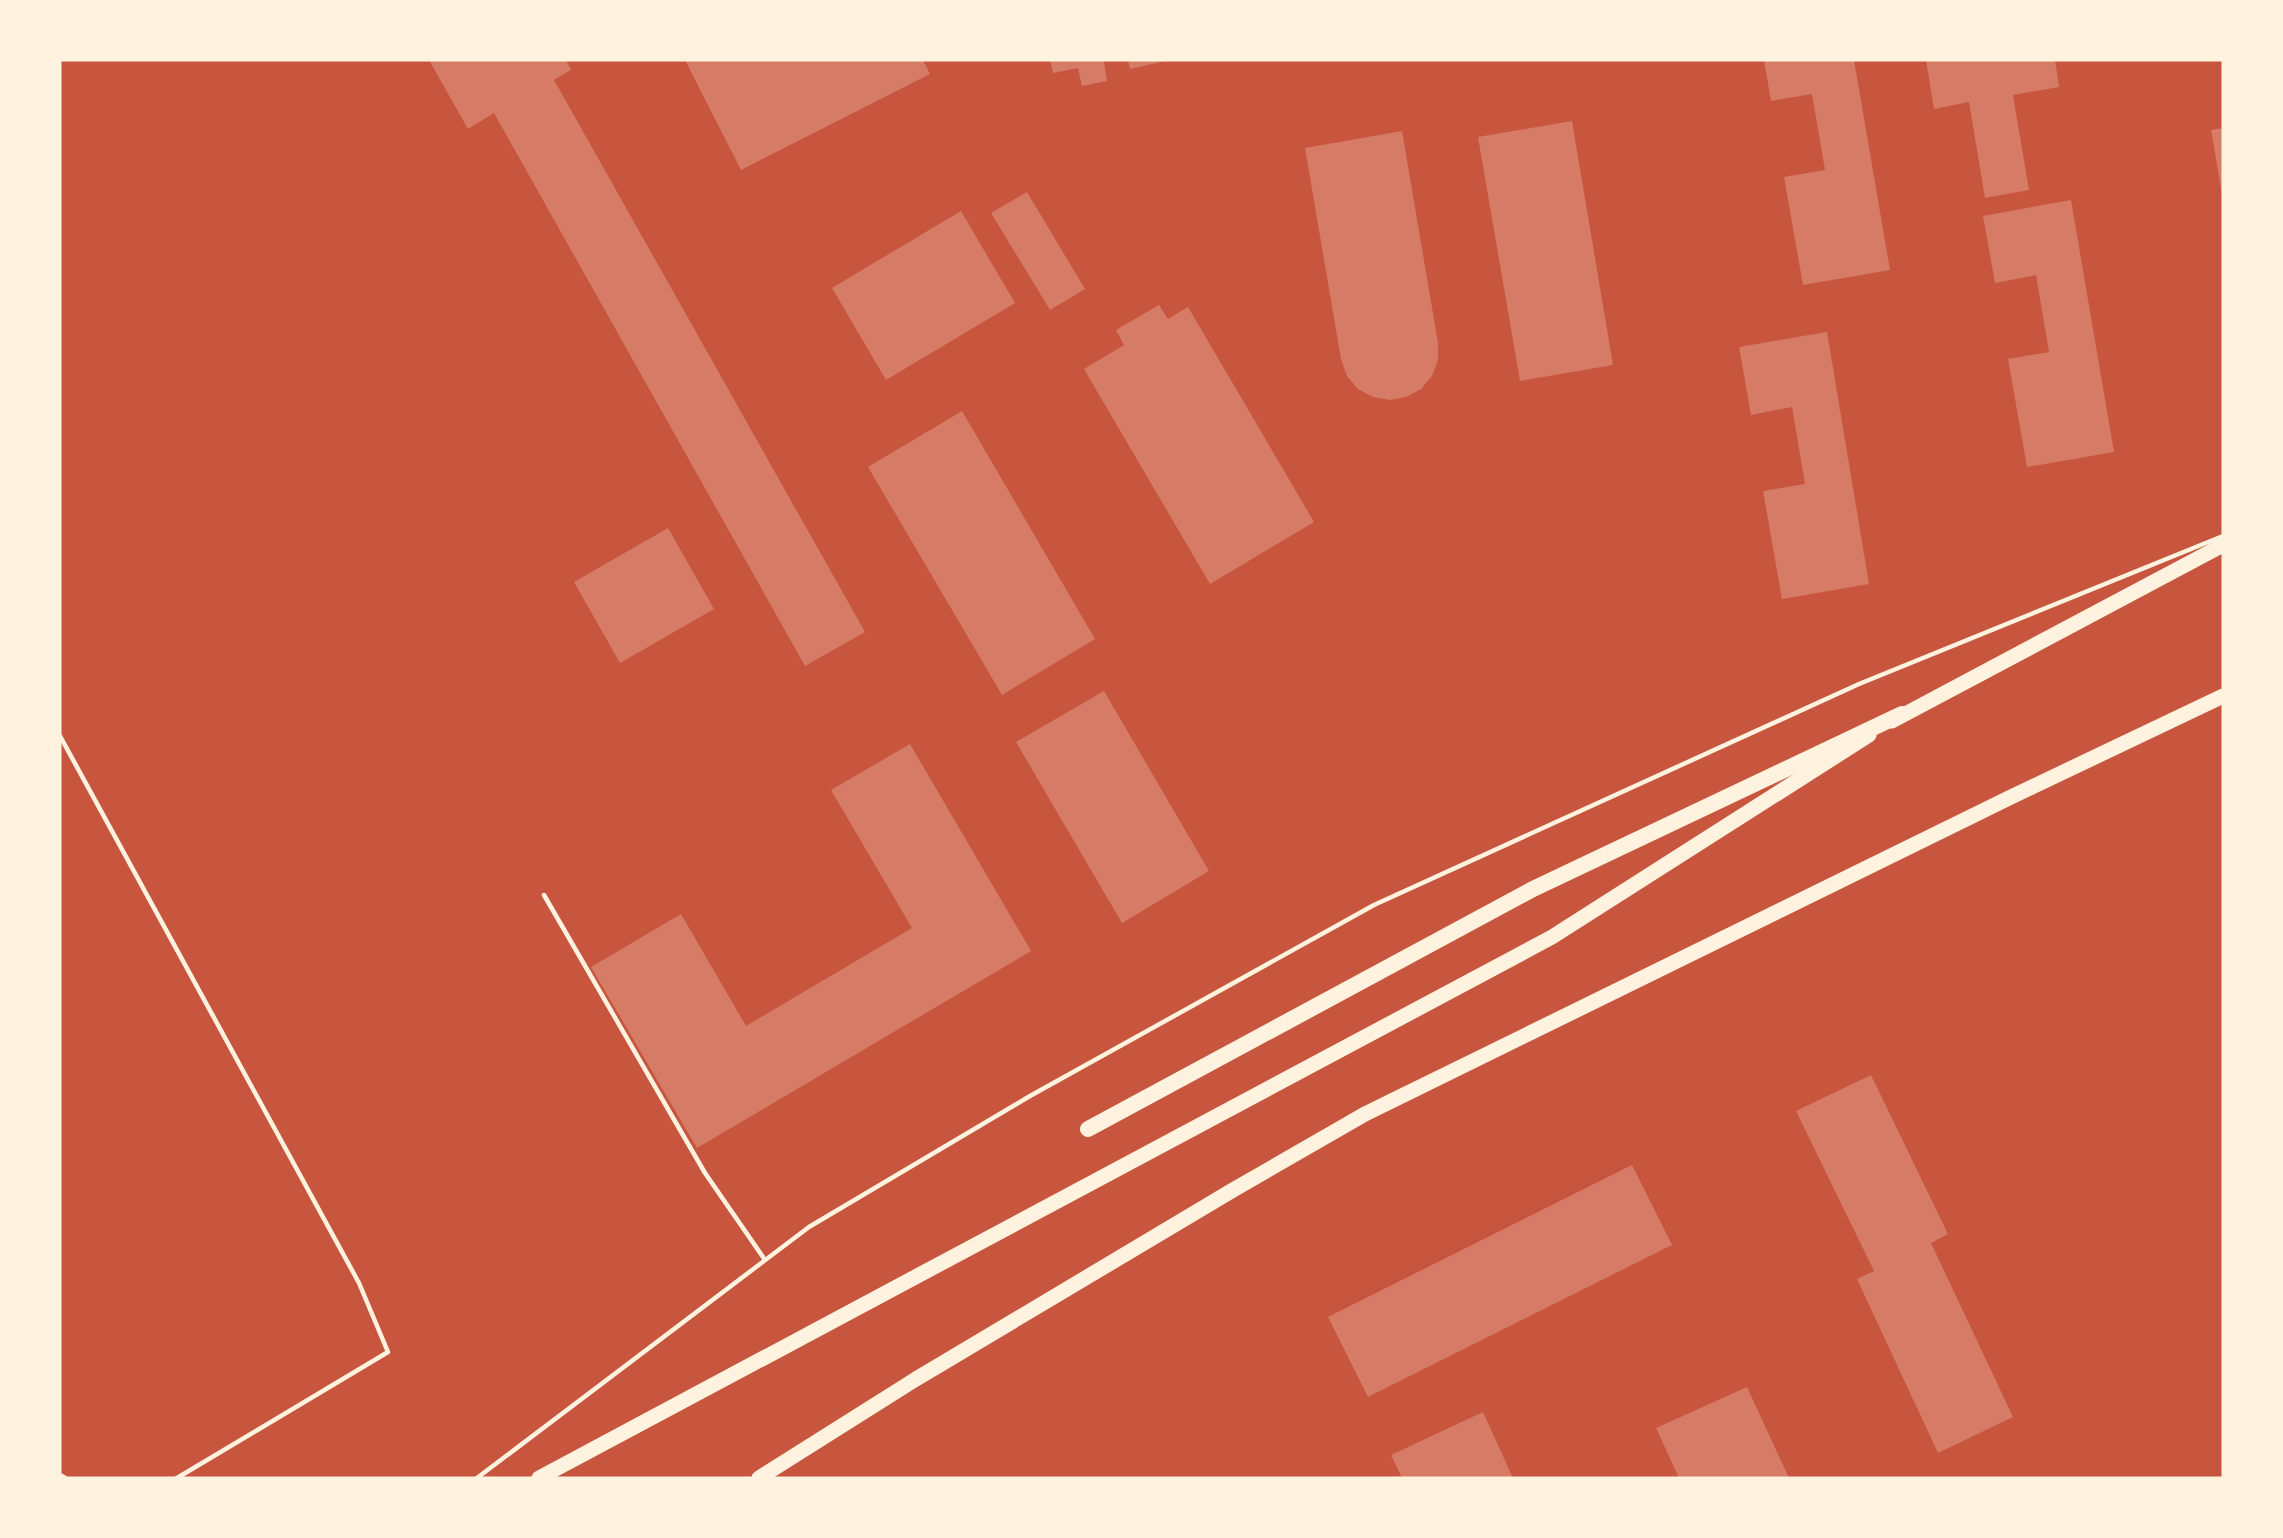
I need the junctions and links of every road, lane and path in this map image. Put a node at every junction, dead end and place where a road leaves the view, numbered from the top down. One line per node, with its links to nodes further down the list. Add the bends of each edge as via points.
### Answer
1 (2223, 536): 8 (lane, via 1859,684 1374,905 1030,1096 809,1227)
2 (2223, 545): 4 (main road)
3 (2223, 696): 12 (main road, via 1365,1114 926,1373)
4 (1902, 714): 7 (highway, via 1533,890); 11 (main road, via 1552,937)
5 (60, 736): 9 (lane, via 359,1283 388,1352)
6 (544, 895): 8 (lane, via 705,1173)
7 (1088, 1129)
8 (765, 1260): 10 (lane)
9 (177, 1478)
10 (477, 1478)
11 (539, 1478)
12 (759, 1478)

